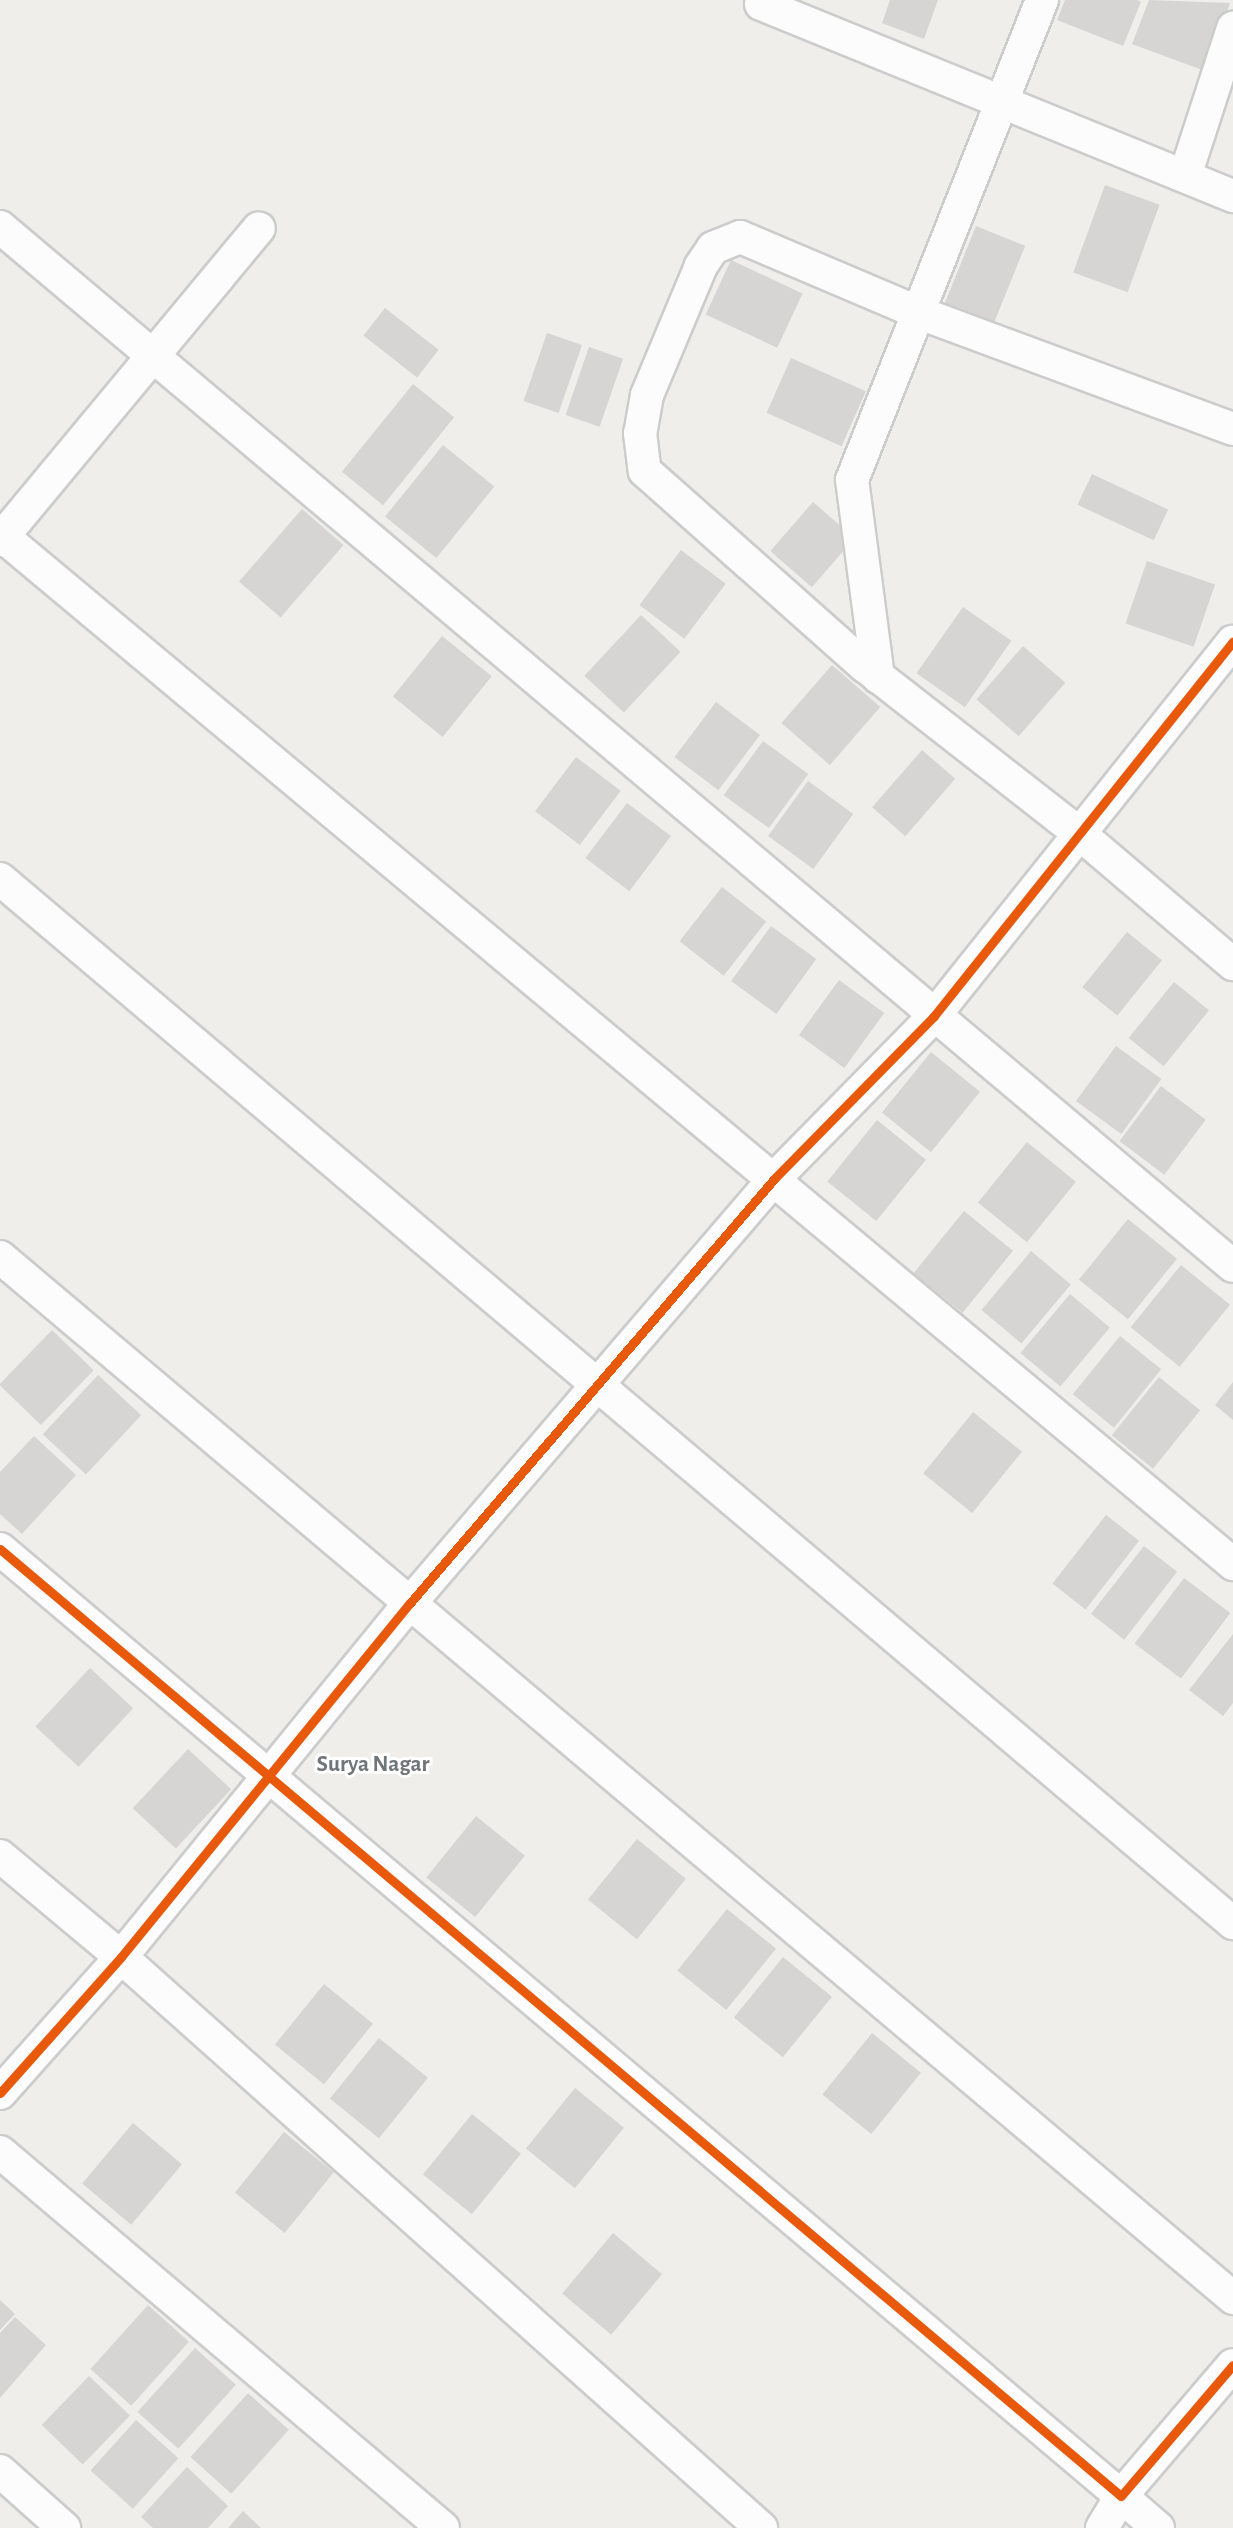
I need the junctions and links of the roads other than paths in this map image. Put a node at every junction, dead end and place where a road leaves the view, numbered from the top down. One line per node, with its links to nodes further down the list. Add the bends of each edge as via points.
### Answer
1 (1042, 0): 4 (street)
2 (761, 4): 4 (street)
3 (1233, 28): 5 (street)
4 (1004, 104): 5 (street); 9 (street)
5 (1185, 176): 6 (street)
6 (1233, 196)
7 (0, 228): 10 (street)
8 (259, 228): 10 (street)
9 (916, 312): 11 (street); 14 (street, via 852,480); 14 (street, via 740,237 726,240 701,267 647,395 640,433 645,471)
10 (153, 356): 12 (street); 18 (street)
11 (1233, 429)
12 (1, 537): 19 (street)
13 (1233, 642): 15 (street)
14 (878, 677): 15 (street)
15 (1080, 834): 17 (street); 18 (street)
16 (0, 879): 22 (street)
17 (1233, 964)
18 (934, 1016): 19 (street); 21 (street)
19 (774, 1180): 22 (street); 24 (street)
20 (0, 1257): 25 (street)
21 (1233, 1266)
22 (601, 1384): 25 (street); 28 (street)
23 (0, 1549): 26 (street)
24 (1233, 1564)
25 (410, 1603): 26 (street); 32 (street)
26 (268, 1773): 29 (street); 35 (street)
27 (0, 1856): 29 (street)
28 (1233, 1923)
29 (121, 1957): 30 (street); 38 (street)
30 (0, 2093)
31 (0, 2152): 37 (street)
32 (1233, 2298)
33 (1233, 2365): 35 (street)
34 (0, 2471): 36 (street)
35 (1121, 2496): 39 (street); 40 (street)
36 (64, 2528)
37 (443, 2528)
38 (761, 2528)
39 (1102, 2528)
40 (1158, 2528)

